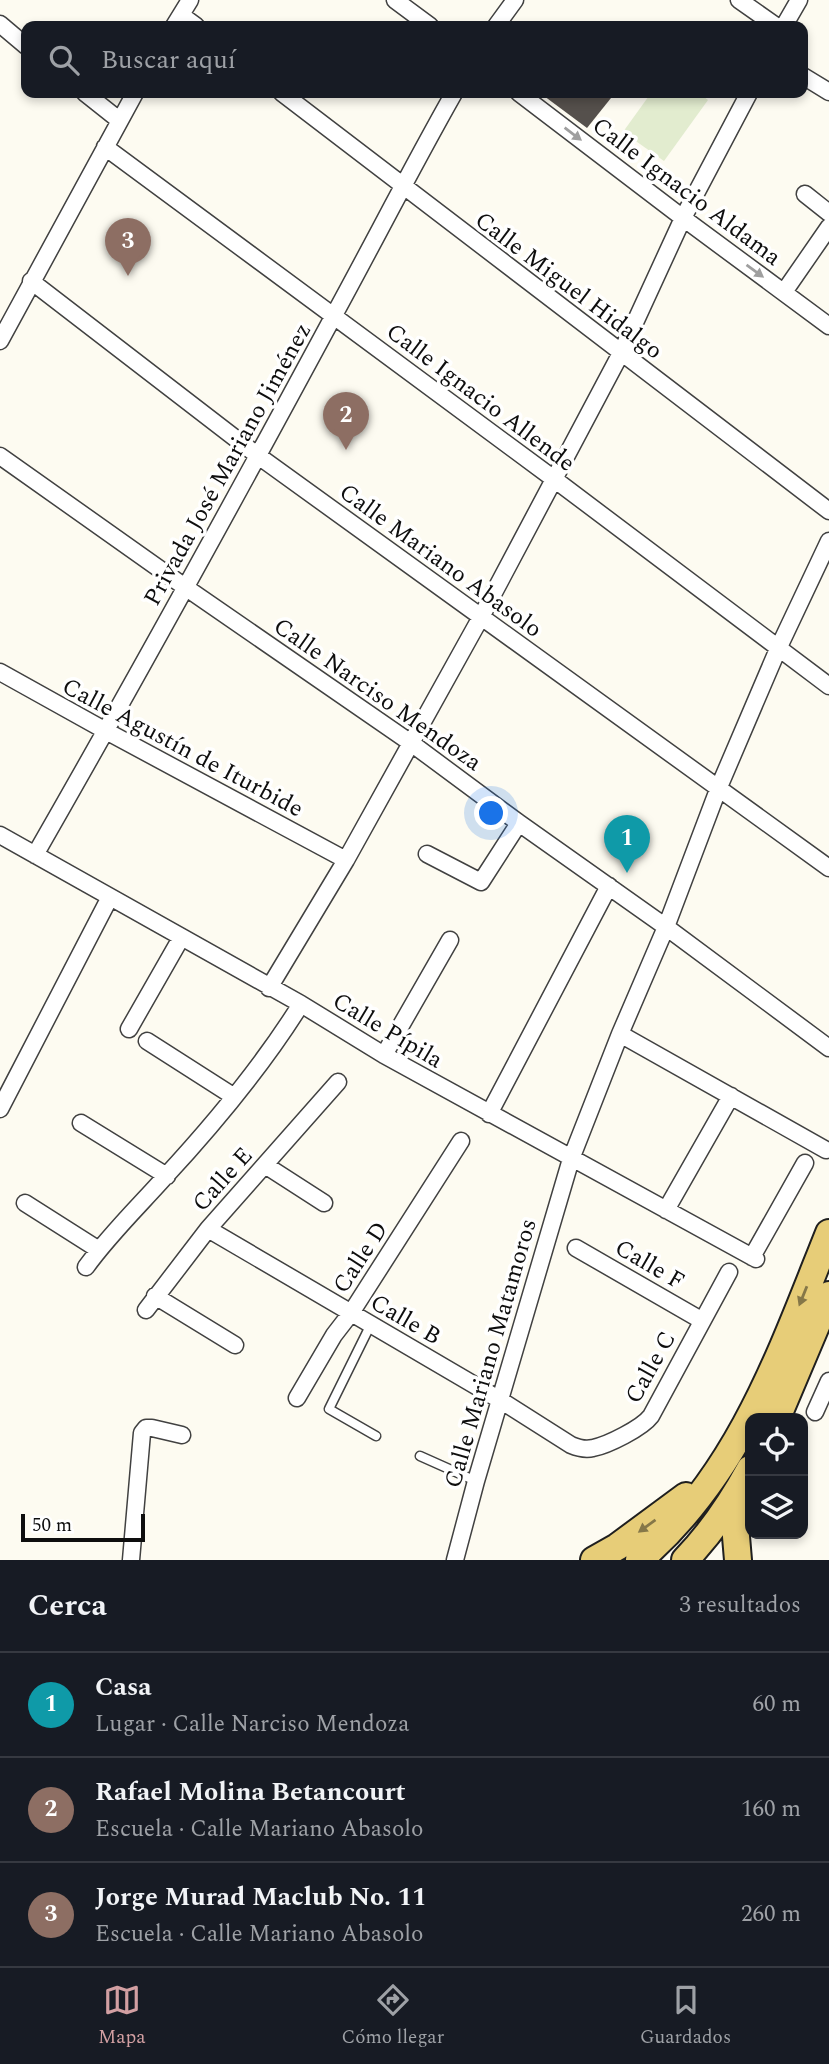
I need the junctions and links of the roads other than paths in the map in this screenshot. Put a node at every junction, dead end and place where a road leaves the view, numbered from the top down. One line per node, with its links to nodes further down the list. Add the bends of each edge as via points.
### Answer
1 (190, 0): 6 (street)
2 (395, 0): 7 (street)
3 (515, 0): 8 (street)
4 (738, 0): 9 (street)
5 (799, 0): 10 (street)
6 (178, 20)
7 (423, 21)
8 (500, 21)
9 (769, 21)
10 (787, 21)
11 (0, 24): 12 (street)
12 (21, 42)
13 (808, 79): 14 (street)
14 (829, 92)
15 (91, 98): 21 (street)
16 (132, 98): 21 (street)
17 (288, 98): 23 (street, Calle Miguel Hidalgo)
18 (451, 98): 23 (street, Privada José Mariano Jiménez)
19 (526, 98): 26 (street, Calle Ignacio Aldama, one-way to 26)
20 (746, 98): 26 (street)
21 (119, 120): 22 (street)
22 (104, 147): 28 (street); 30 (street, Calle Ignacio Allende)
23 (402, 186): 30 (street, Privada José Mariano Jiménez); 33 (street, Calle Miguel Hidalgo)
24 (805, 194): 25 (street)
25 (829, 213)
26 (683, 218): 29 (street, Calle Ignacio Aldama, one-way to 29); 33 (street)
27 (829, 227): 29 (street)
28 (31, 281): 32 (street); 34 (street, Calle Mariano Abasolo)
29 (784, 292): 31 (street, Calle Ignacio Aldama)
30 (334, 316): 34 (street, Privada José Mariano Jiménez); 36 (street, Calle Ignacio Allende)
31 (829, 326)
32 (0, 341)
33 (621, 353): 36 (street); 37 (street, Calle Miguel Hidalgo)
34 (257, 456): 39 (street, Privada José Mariano Jiménez); 40 (street, Calle Mariano Abasolo)
35 (0, 457): 39 (street, Calle Narciso Mendoza)
36 (554, 480): 40 (street); 41 (street, Calle Ignacio Allende)
37 (829, 511)
38 (829, 541): 41 (street, Calle Mariano Matamoros)
39 (185, 587): 44 (street, Privada José Mariano Jiménez); 45 (street, Calle Narciso Mendoza)
40 (481, 617): 45 (street); 46 (street, Calle Mariano Abasolo)
41 (778, 649): 43 (street, Calle Ignacio Allende); 46 (street, Calle Mariano Matamoros)
42 (0, 672): 44 (street, Calle Agustín de Iturbide)
43 (829, 686)
44 (106, 731): 50 (street, Privada José Mariano Jiménez); 51 (street, Calle Agustín de Iturbide)
45 (411, 743): 47 (street, Calle Narciso Mendoza); 51 (street)
46 (719, 788): 52 (street, Calle Mariano Abasolo); 55 (street, Calle Mariano Matamoros)
47 (519, 823): 49 (street, via 481,883); 53 (street, Calle Narciso Mendoza)
48 (0, 835): 50 (street, Calle Pípila)
49 (427, 854)
50 (35, 855): 54 (street, Calle Pípila)
51 (346, 860): 58 (street)
52 (829, 868)
53 (609, 886): 55 (street, Calle Narciso Mendoza); 69 (street)
54 (110, 897): 56 (street, Calle Pípila); 68 (street)
55 (666, 927): 61 (street, Calle Mariano Matamoros); 63 (street, Calle Narciso Mendoza)
56 (181, 938): 58 (street, Calle Pípila); 60 (street)
57 (450, 940): 64 (street)
58 (269, 988): 59 (street, Calle Pípila)
59 (301, 1004): 64 (street, Calle Pípila); 66 (street)
60 (129, 1028)
61 (620, 1034): 67 (street); 73 (street, Calle Mariano Matamoros)
62 (147, 1041): 66 (street)
63 (829, 1048)
64 (384, 1055): 69 (street, Calle Pípila)
65 (338, 1082): 75 (street, Calle E)
66 (233, 1096): 76 (street)
67 (731, 1096): 72 (street); 79 (street)
68 (0, 1109)
69 (489, 1114): 73 (street, Calle Pípila)
70 (81, 1123): 76 (street)
71 (461, 1141): 87 (street, Calle D)
72 (826, 1150)
73 (571, 1159): 79 (street, Calle Pípila); 93 (street, Calle Mariano Matamoros)
74 (805, 1163): 79 (street, Calle Pípila, via 754,1258)
75 (265, 1165): 78 (street); 80 (street, Calle E)
76 (166, 1176): 83 (street)
77 (25, 1203): 83 (street)
78 (324, 1203)
79 (666, 1210)
80 (208, 1228): 87 (street, Calle B); 90 (street, Calle E, via 151,1303)
81 (829, 1233): 100 (main road, one-way to 100, via 757,1405)
82 (576, 1248): 88 (street, Calle F)
83 (99, 1250): 84 (street)
84 (86, 1267)
85 (729, 1272): 88 (street, Calle C)
86 (829, 1295): 95 (main road)
87 (351, 1313): 89 (street, Calle B); 92 (street, Calle D)
88 (701, 1320): 98 (street, Calle C, via 645,1424)
89 (371, 1324): 93 (street, Calle B); 97 (lane, via 329,1409)
90 (235, 1345)
91 (829, 1381): 94 (street)
92 (297, 1398)
93 (500, 1400): 98 (street, Calle B); 102 (street, Calle Mariano Matamoros)
94 (815, 1412)
95 (779, 1413)
96 (182, 1435): 104 (street, via 152,1428 142,1433)
97 (376, 1436)
98 (581, 1449)
99 (420, 1456): 102 (lane)
100 (720, 1469): 106 (main road, one-way to 106, via 649,1525); 107 (main road, via 662,1541)
101 (746, 1476): 103 (main road)
102 (476, 1481): 105 (street, Calle Mariano Matamoros)
103 (733, 1501): 108 (main road); 109 (main road)
104 (131, 1560)
105 (455, 1560)
106 (594, 1560)
107 (639, 1560)
108 (685, 1560)
109 (738, 1560)

